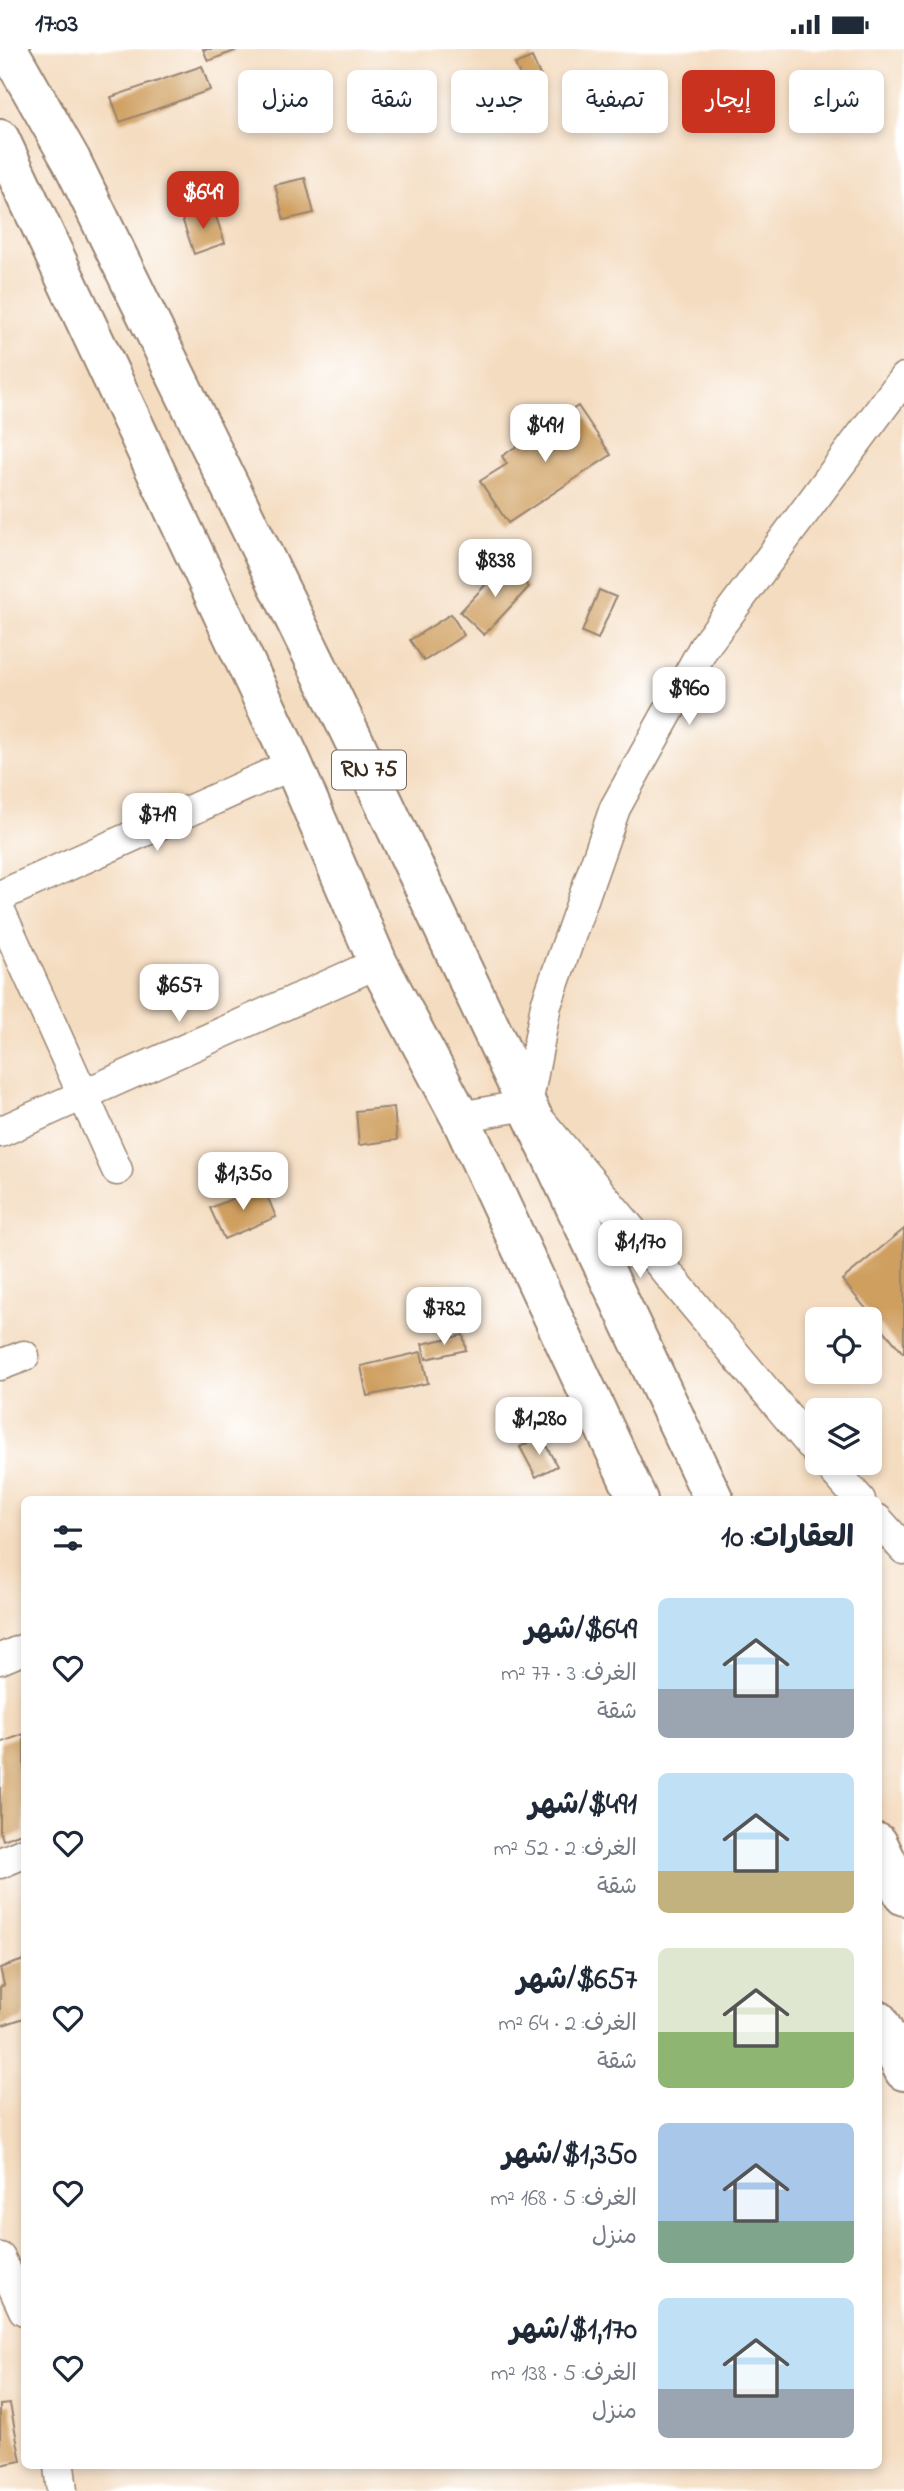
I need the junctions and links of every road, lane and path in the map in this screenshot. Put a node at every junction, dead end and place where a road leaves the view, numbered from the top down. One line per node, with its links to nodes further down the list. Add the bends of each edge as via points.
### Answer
1 (8, 49): 9 (highway, RN 75, via 77,173)
2 (0, 139): 4 (highway, RN 75)
3 (904, 378): 9 (street, via 704,647 615,808 546,1005)
4 (293, 764): 5 (street); 7 (highway, RN 75)
5 (0, 895)
6 (0, 911): 8 (street)
7 (378, 963): 8 (street); 10 (highway, RN 75)
8 (83, 1095): 11 (street); 12 (street)
9 (527, 1105): 10 (street); 13 (street); 16 (highway, RN 75)
10 (460, 1117): 15 (highway, RN 75)
11 (0, 1132)
12 (117, 1170)
13 (805, 1437)
14 (838, 1475): 17 (street)
15 (636, 1496)
16 (711, 1496)
17 (856, 1496)
18 (882, 1524): 19 (street)
19 (904, 1549)
20 (21, 1650): 21 (street)
21 (0, 1659)
22 (882, 1851): 25 (highway)
23 (21, 1854): 24 (street)
24 (0, 1863)
25 (904, 1896)
26 (882, 2027): 27 (highway)
27 (904, 2071)
28 (0, 2258): 29 (street)
29 (21, 2304)
30 (59, 2469): 31 (street)
31 (62, 2491)

